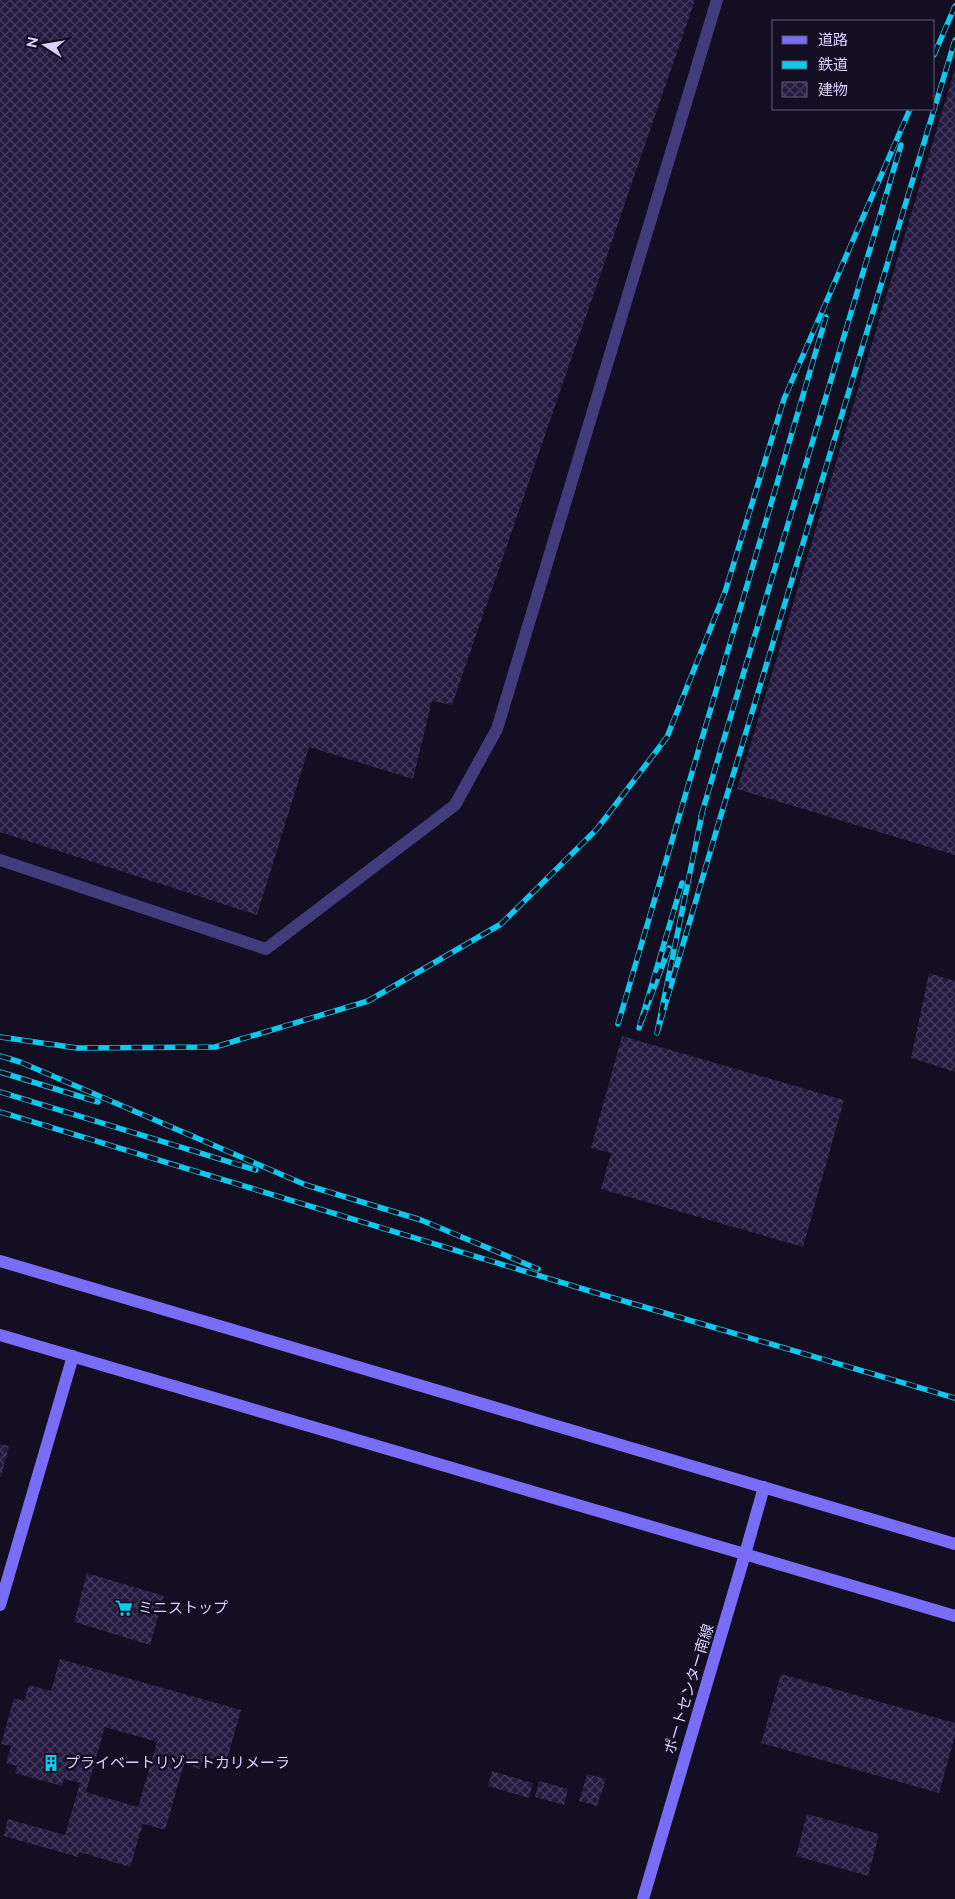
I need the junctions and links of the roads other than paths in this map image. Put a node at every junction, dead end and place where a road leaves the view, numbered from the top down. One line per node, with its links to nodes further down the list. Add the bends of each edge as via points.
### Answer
1 (717, 0): 2 (lane, via 497,729 455,805 266,949)
2 (0, 860)
3 (0, 1261): 6 (street)
4 (0, 1335): 5 (street)
5 (73, 1356): 8 (street); 9 (street)
6 (764, 1487): 7 (street); 8 (street, ポートセンター南線)
7 (955, 1544)
8 (745, 1554): 10 (street); 11 (street, ポートセンター南線)
9 (0, 1605)
10 (955, 1616)
11 (643, 1899)

